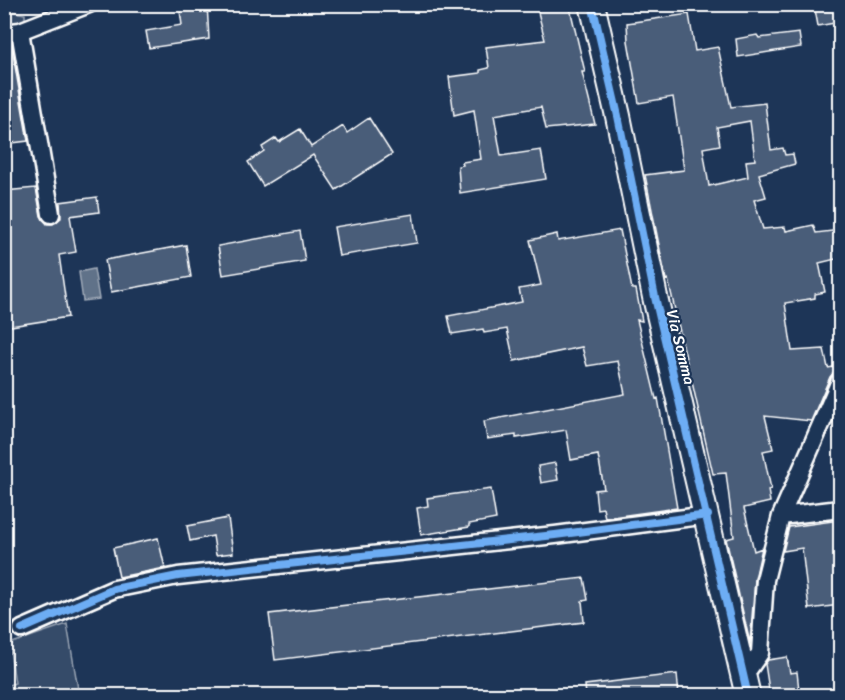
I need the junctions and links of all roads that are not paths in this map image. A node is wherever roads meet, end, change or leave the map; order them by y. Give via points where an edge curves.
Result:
1 (88, 4) edge
2 (592, 4) edge
3 (12, 32) edge
4 (51, 214) dead end
5 (840, 381) edge
6 (840, 509) edge
7 (708, 515) junction
8 (781, 516) junction
9 (22, 629) dead end
10 (746, 686) edge

1 - 3 street
2 - 7 street, Via Somma via 655,297
3 - 4 street
5 - 8 street
6 - 8 street
7 - 9 street via 178,576 114,589
7 - 10 street, Via Somma
8 - 10 street via 765,580 760,653

